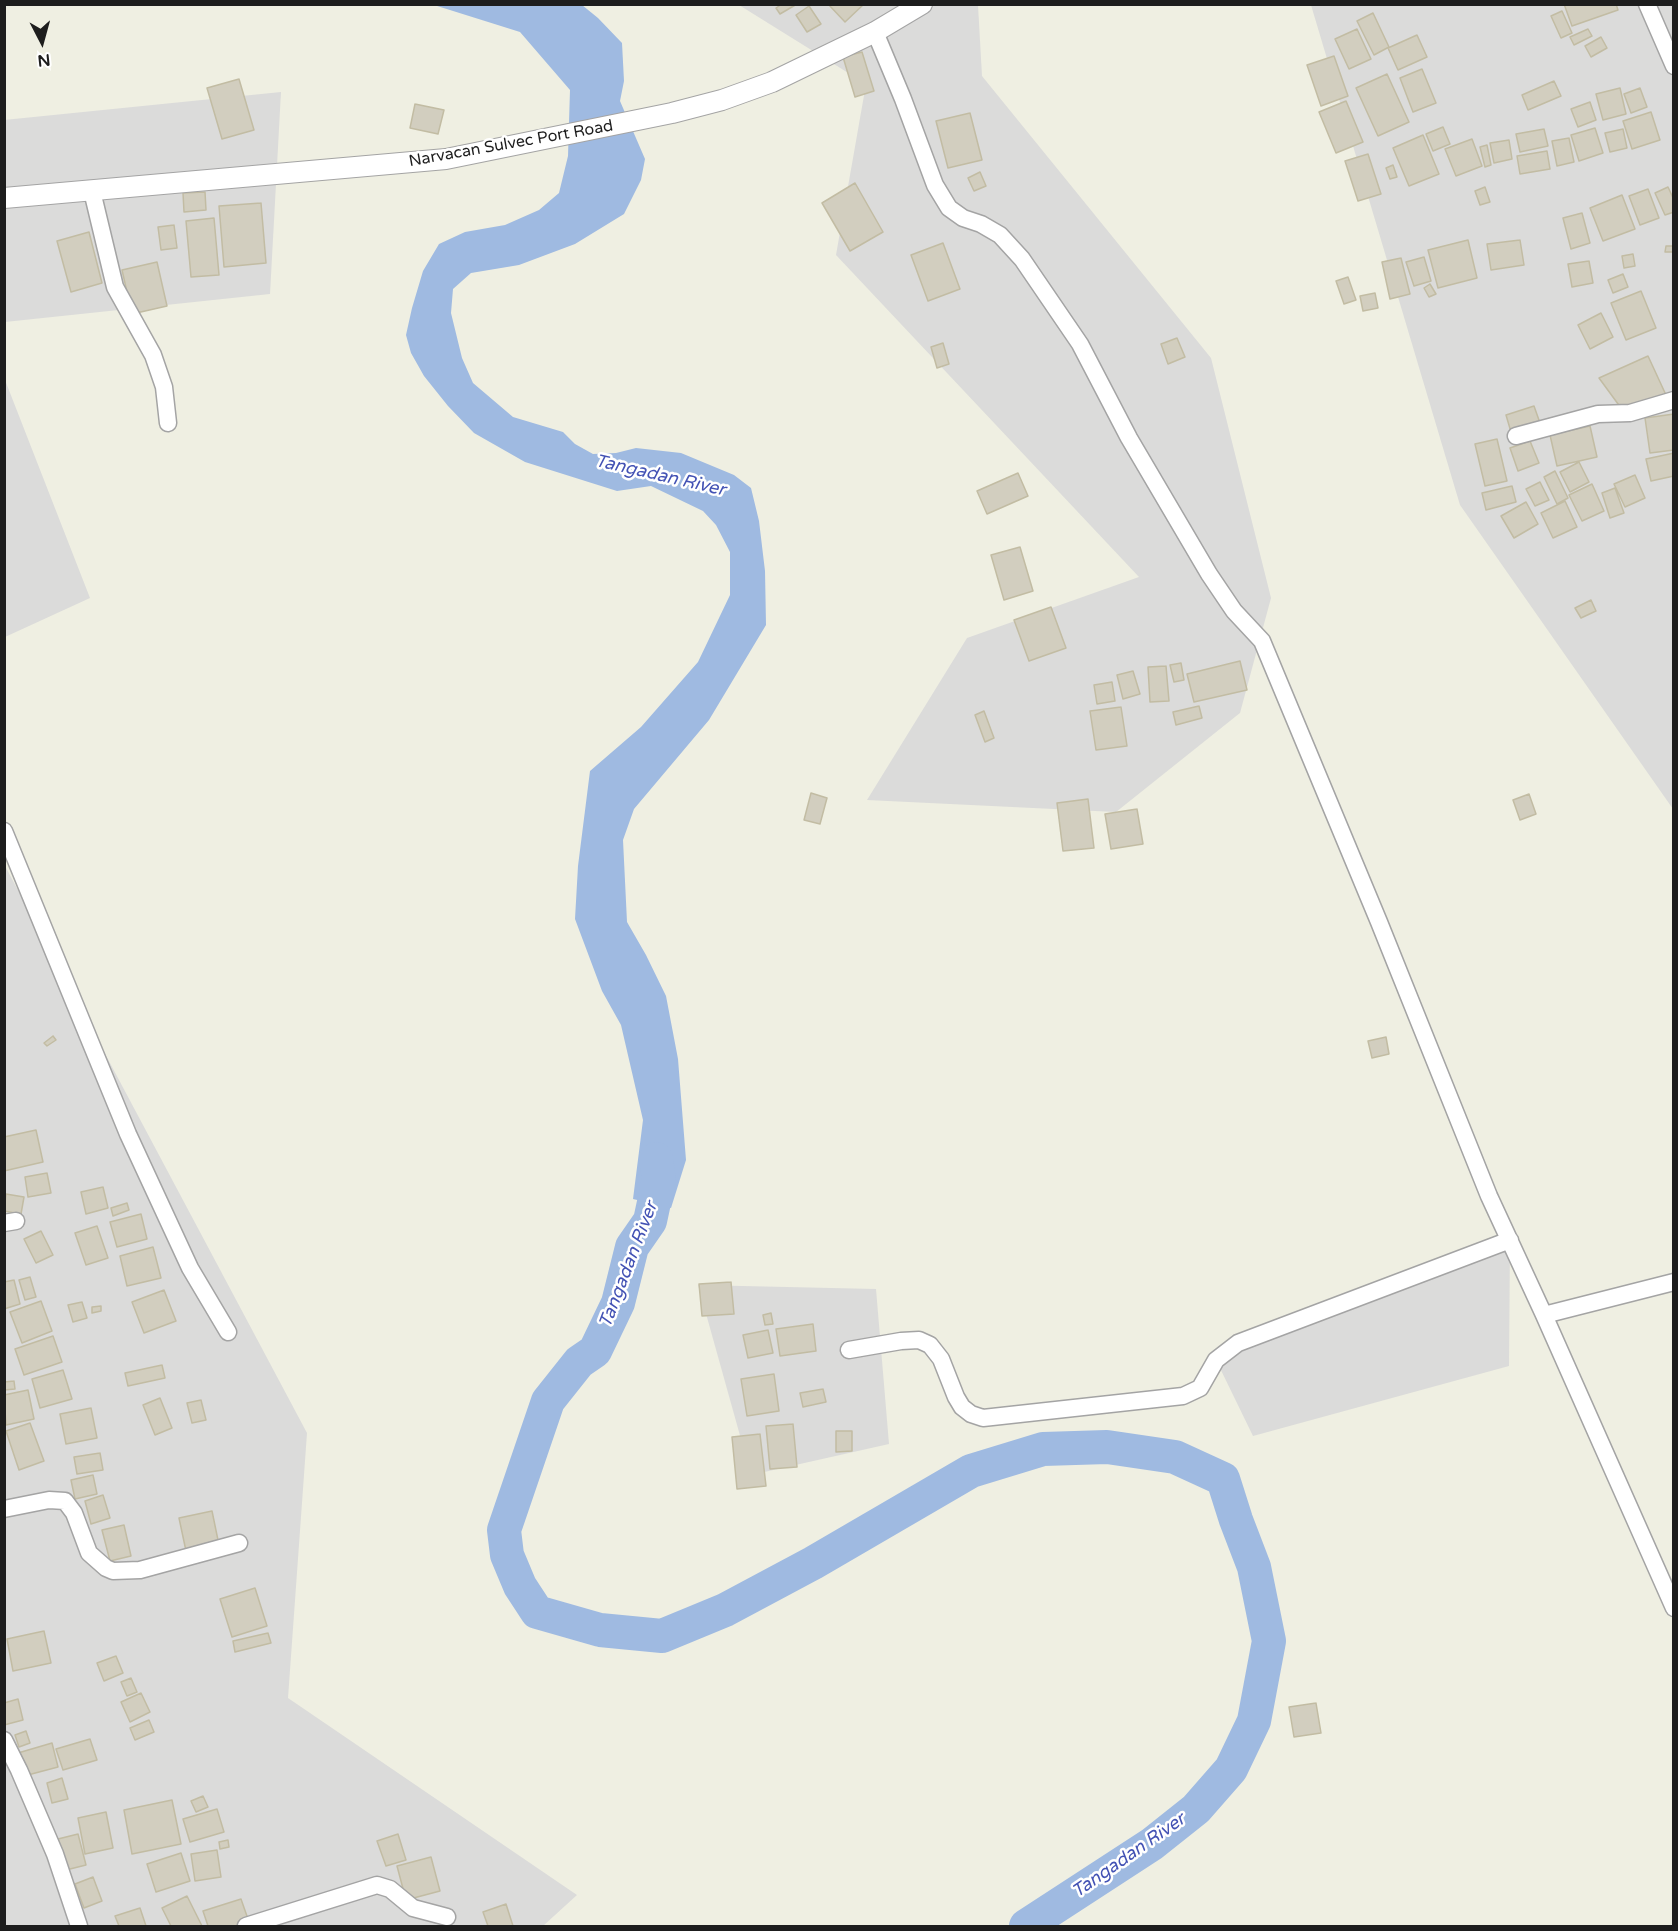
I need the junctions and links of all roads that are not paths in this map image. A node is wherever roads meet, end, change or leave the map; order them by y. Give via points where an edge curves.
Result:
1 (922, 4) edge
2 (1647, 4) edge
3 (875, 32) junction
4 (1674, 66) edge
5 (92, 191) junction
6 (4, 198) edge
7 (1674, 400) edge
8 (168, 423) dead end
9 (1516, 436) dead end
10 (4, 831) edge
11 (1510, 1240) junction
12 (1674, 1282) edge
13 (1544, 1315) junction
14 (228, 1332) dead end
15 (849, 1350) dead end
16 (4, 1509) edge
17 (239, 1543) dead end
18 (1674, 1608) edge
19 (4, 1740) edge
20 (447, 1917) dead end
21 (79, 1926) edge
22 (246, 1926) edge

1 - 3 street, Narvacan Sulvec Port Road
2 - 4 street
3 - 5 street, Narvacan Sulvec Port Road via 772,82 723,100 634,121 446,159
3 - 11 street via 935,185 949,208 1000,235 1022,259 1080,344 1129,438 1209,574 1234,611 1262,641
5 - 6 street, Narvacan Sulvec Port Road
5 - 8 street via 116,287 153,355 164,387
7 - 9 street via 1630,413 1598,414
10 - 14 street via 128,1134 190,1268
11 - 13 street
11 - 15 street via 1238,1343 1215,1360 1200,1388 1183,1396 983,1418 962,1407 941,1359 930,1345 901,1341
12 - 13 street
13 - 18 street
16 - 17 street via 49,1500 65,1501 74,1513 89,1552 113,1571 140,1570
19 - 21 street via 55,1854
20 - 22 street via 413,1908 377,1885

